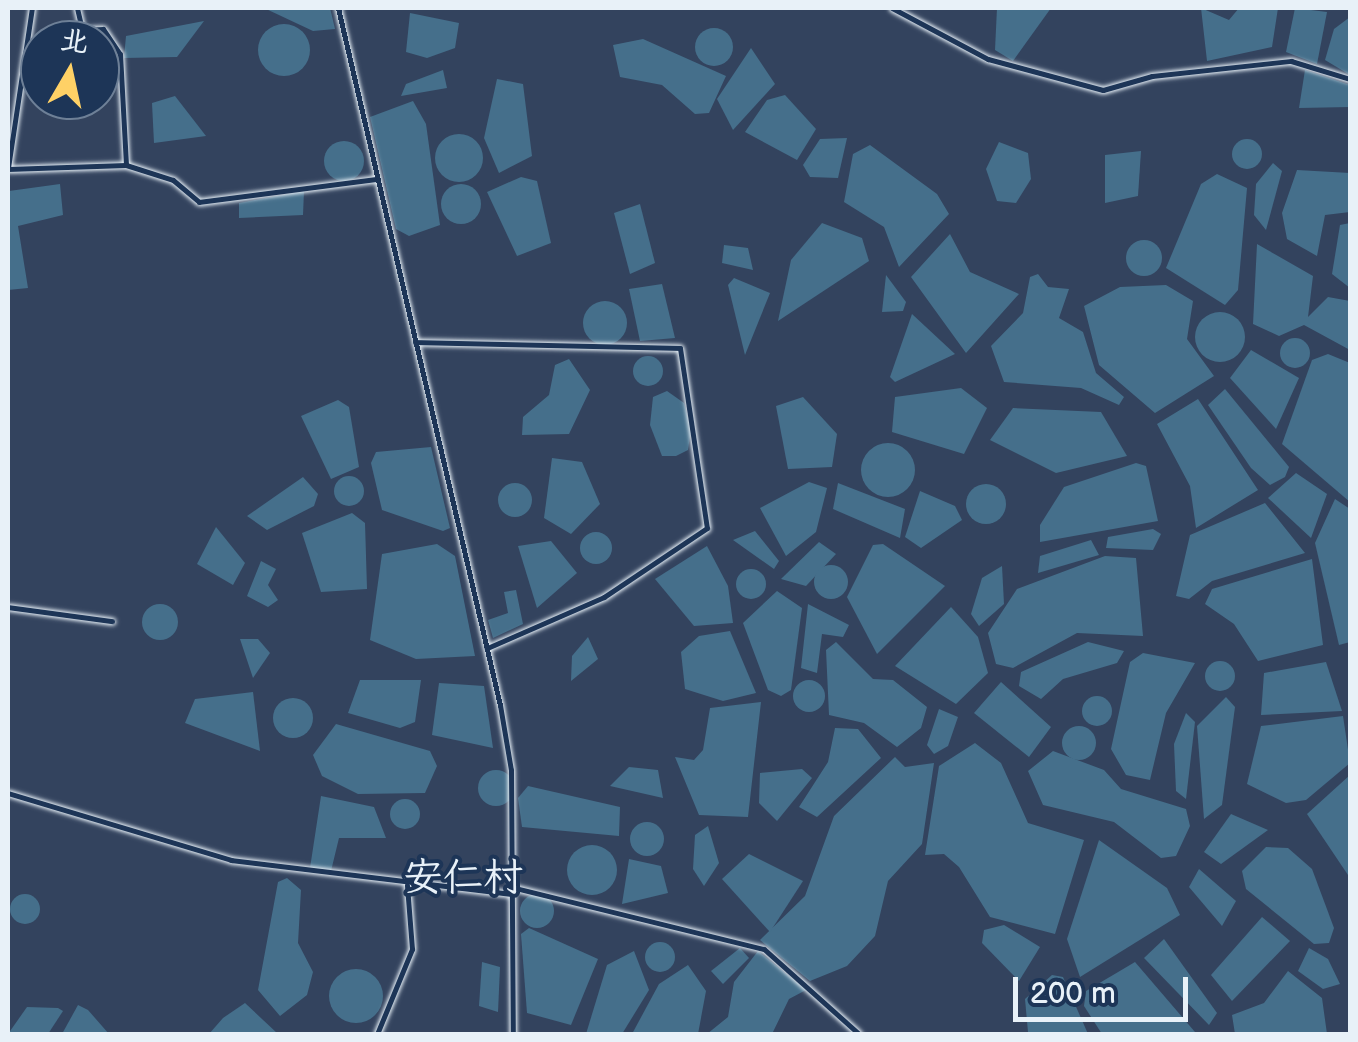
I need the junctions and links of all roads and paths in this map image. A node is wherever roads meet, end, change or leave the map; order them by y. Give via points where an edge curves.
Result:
1 (32, 8) edge
2 (77, 8) edge
3 (338, 8) edge
4 (892, 8) edge
5 (1350, 78) edge
6 (126, 165) junction
7 (8, 169) edge
8 (376, 178) junction
9 (414, 342) junction
10 (8, 607) edge
11 (112, 621) dead end
12 (488, 648) junction
13 (8, 793) edge
14 (407, 885) junction
15 (511, 891) junction
16 (377, 1034) edge
17 (513, 1034) edge
18 (859, 1034) edge

1 - 7 street
2 - 6 street via 82,30 102,30 120,54
3 - 8 street
4 - 5 street via 988,59 1103,90 1152,76 1291,61
6 - 7 street
6 - 8 street via 173,180 199,202
8 - 9 street
9 - 12 street
9 - 12 street via 680,348 707,528 604,597
10 - 11 street
12 - 15 street via 511,770
13 - 14 street via 231,860
14 - 15 street
14 - 16 street via 412,948
15 - 17 street
15 - 18 street via 764,948

